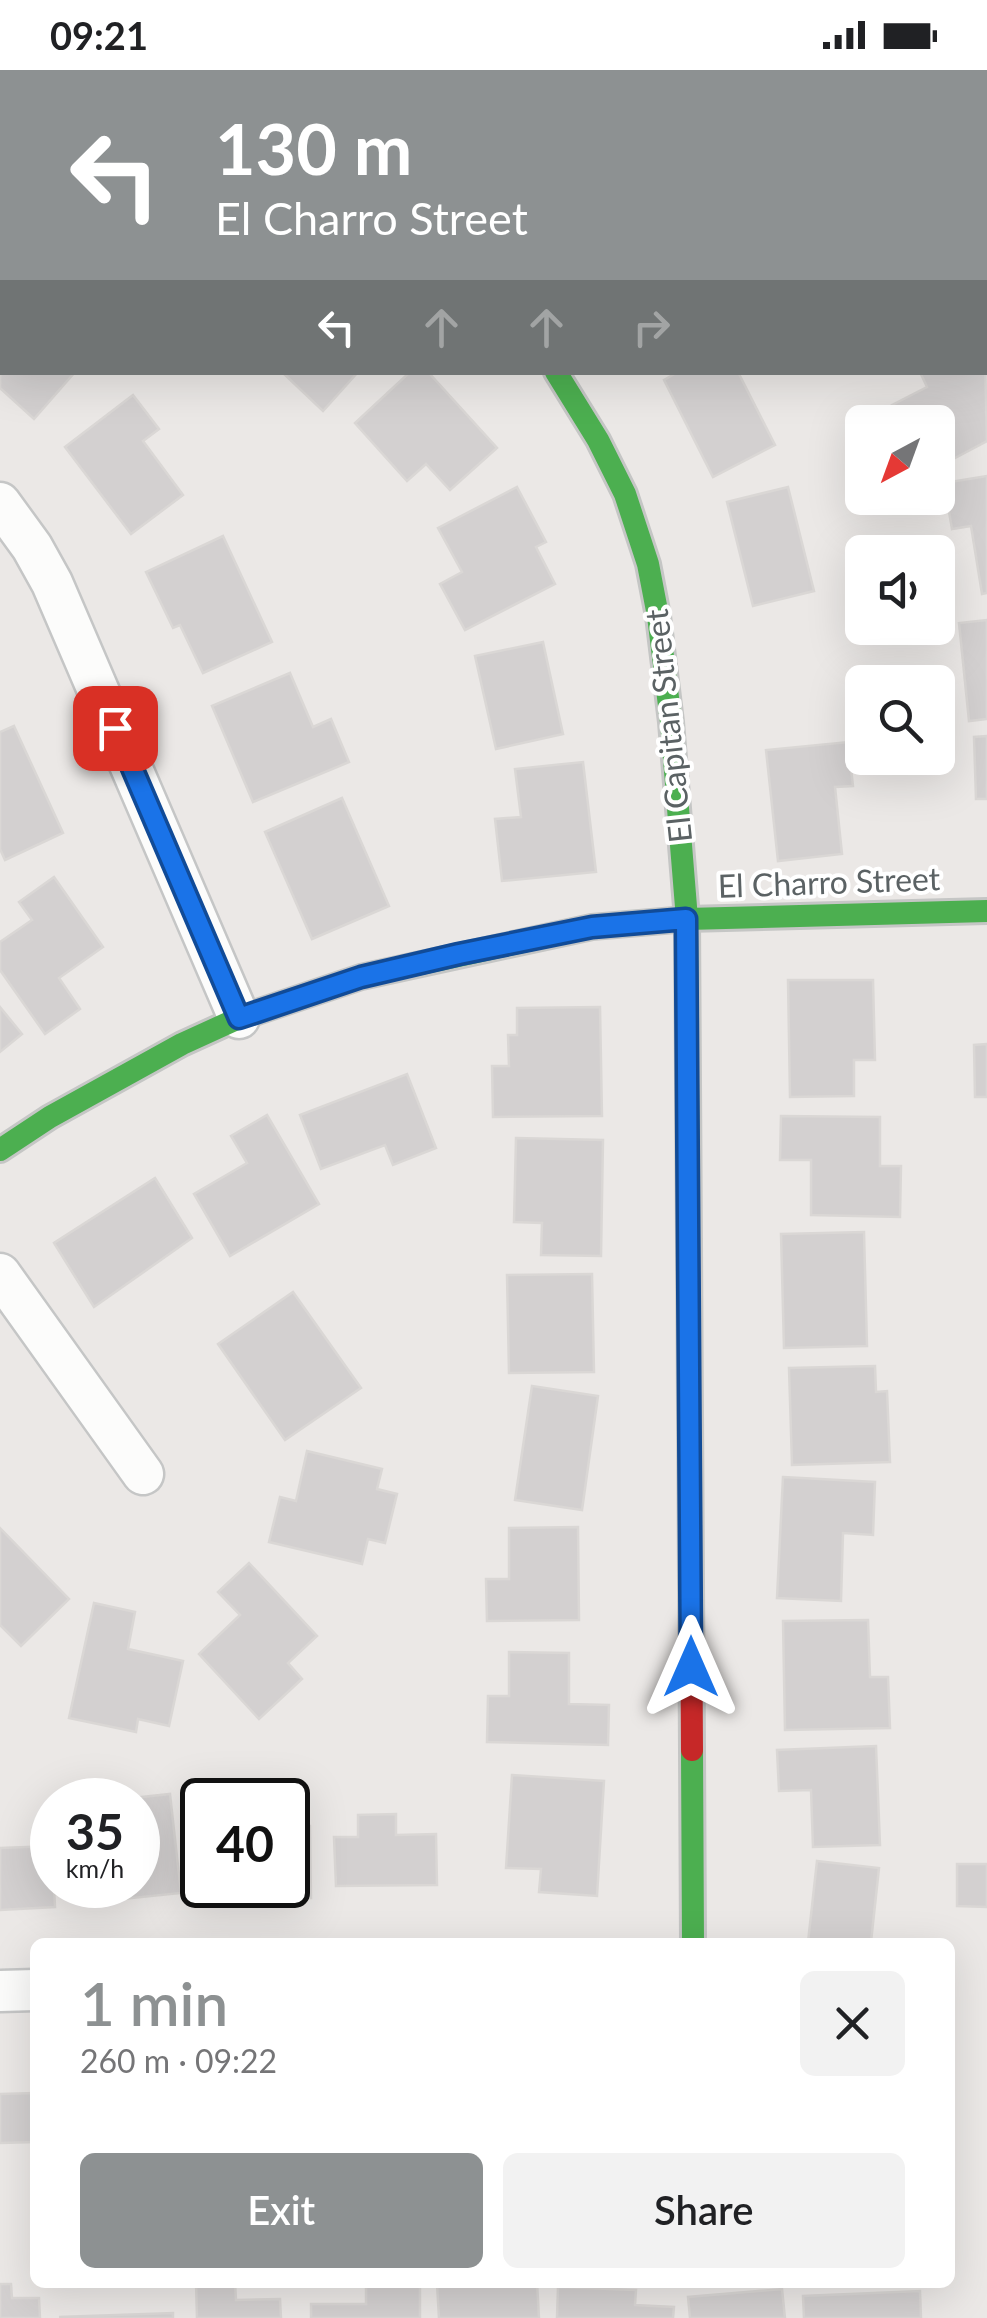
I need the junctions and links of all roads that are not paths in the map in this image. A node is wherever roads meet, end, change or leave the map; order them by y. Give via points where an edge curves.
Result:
1 (558, 375) edge
2 (0, 503) edge
3 (987, 911) edge
4 (686, 919) junction
5 (239, 1018) junction
6 (0, 1150) edge
7 (0, 1274) edge
8 (143, 1474) dead end
9 (693, 1938) edge
10 (30, 1990) edge
11 (0, 1991) edge

1 - 4 street, El Capitan Street via 610,460 650,571 666,666
2 - 5 street via 52,584
3 - 4 street, El Charro Street
4 - 5 street, El Charro Street via 592,927 459,954 361,977
4 - 9 street, El Capitan Street
5 - 6 street, El Charro Street
7 - 8 street
10 - 11 street

